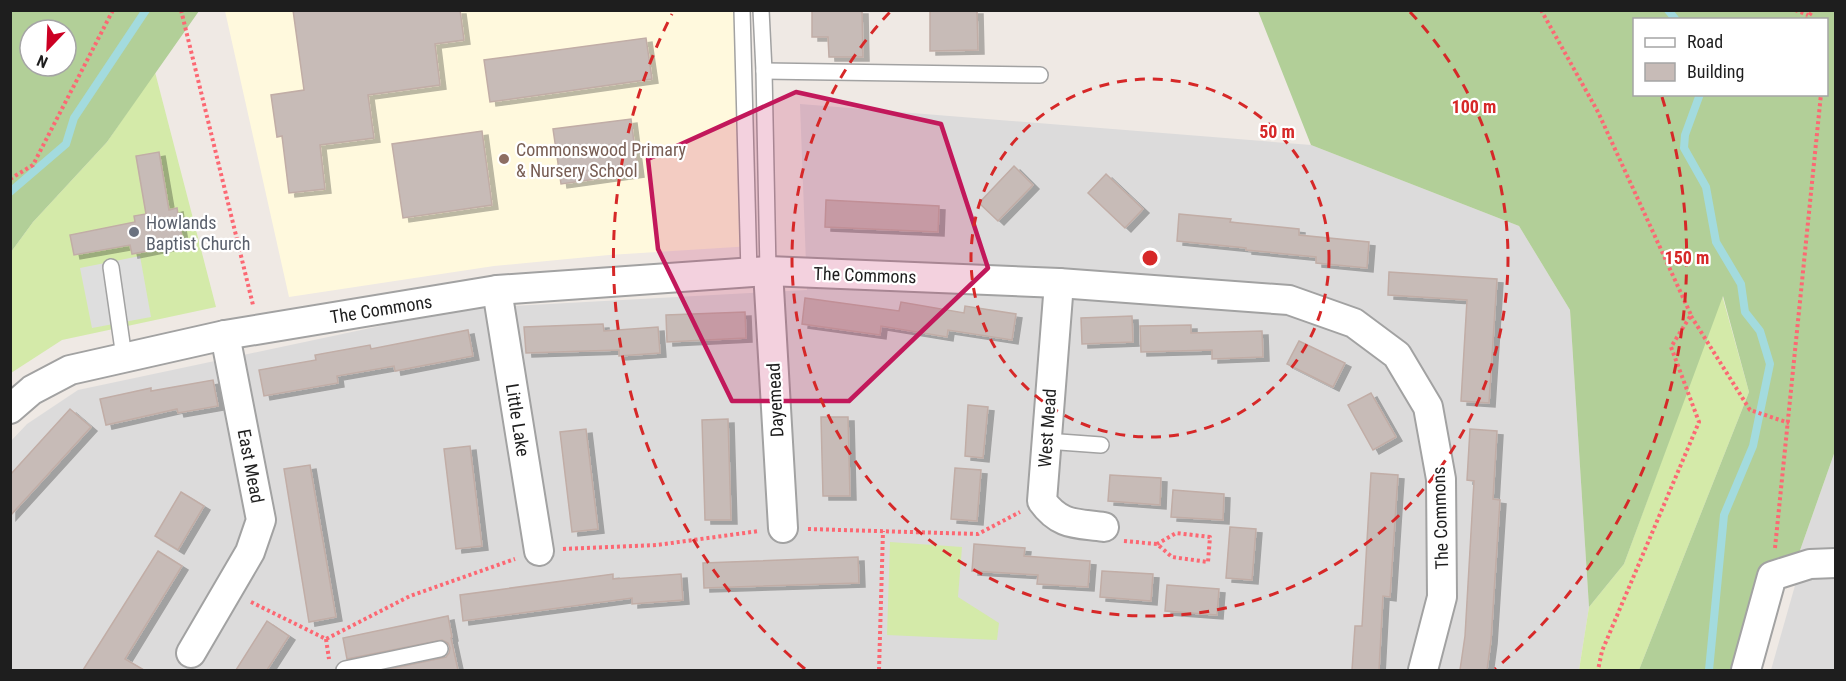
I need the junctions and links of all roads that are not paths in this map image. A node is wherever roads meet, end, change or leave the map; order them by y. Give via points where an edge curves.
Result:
1 (742, 10) edge
2 (762, 10) edge
3 (764, 71) junction
4 (1040, 75) dead end
5 (111, 267) dead end
6 (758, 272) junction
7 (1059, 283) junction
8 (498, 290) junction
9 (225, 335) junction
10 (124, 357) junction
11 (10, 409) edge
12 (1046, 441) junction
13 (1101, 445) dead end
14 (1104, 527) road end
15 (783, 528) road end
16 (538, 551) road end
17 (1836, 563) edge
18 (440, 649) dead end
19 (190, 653) dead end
20 (344, 670) edge
21 (1423, 670) edge
22 (1746, 670) edge

1 - 6 lane
2 - 3 lane
3 - 4 lane
3 - 6 lane
5 - 10 lane
6 - 7 street, The Commons
6 - 8 street, The Commons
6 - 15 street, Dayemead
7 - 12 street, West Mead
7 - 21 street, The Commons via 1289,300 1354,322 1397,355 1428,407 1441,479 1442,597
8 - 9 street, The Commons
8 - 16 street, Little Lake
9 - 10 street, The Commons
9 - 19 street, East Mead via 261,520 250,552
10 - 11 street, The Commons via 70,370 33,390
12 - 13 lane
12 - 14 street, West Mead via 1042,501 1063,521
17 - 22 street via 1810,564 1772,576
18 - 20 lane

